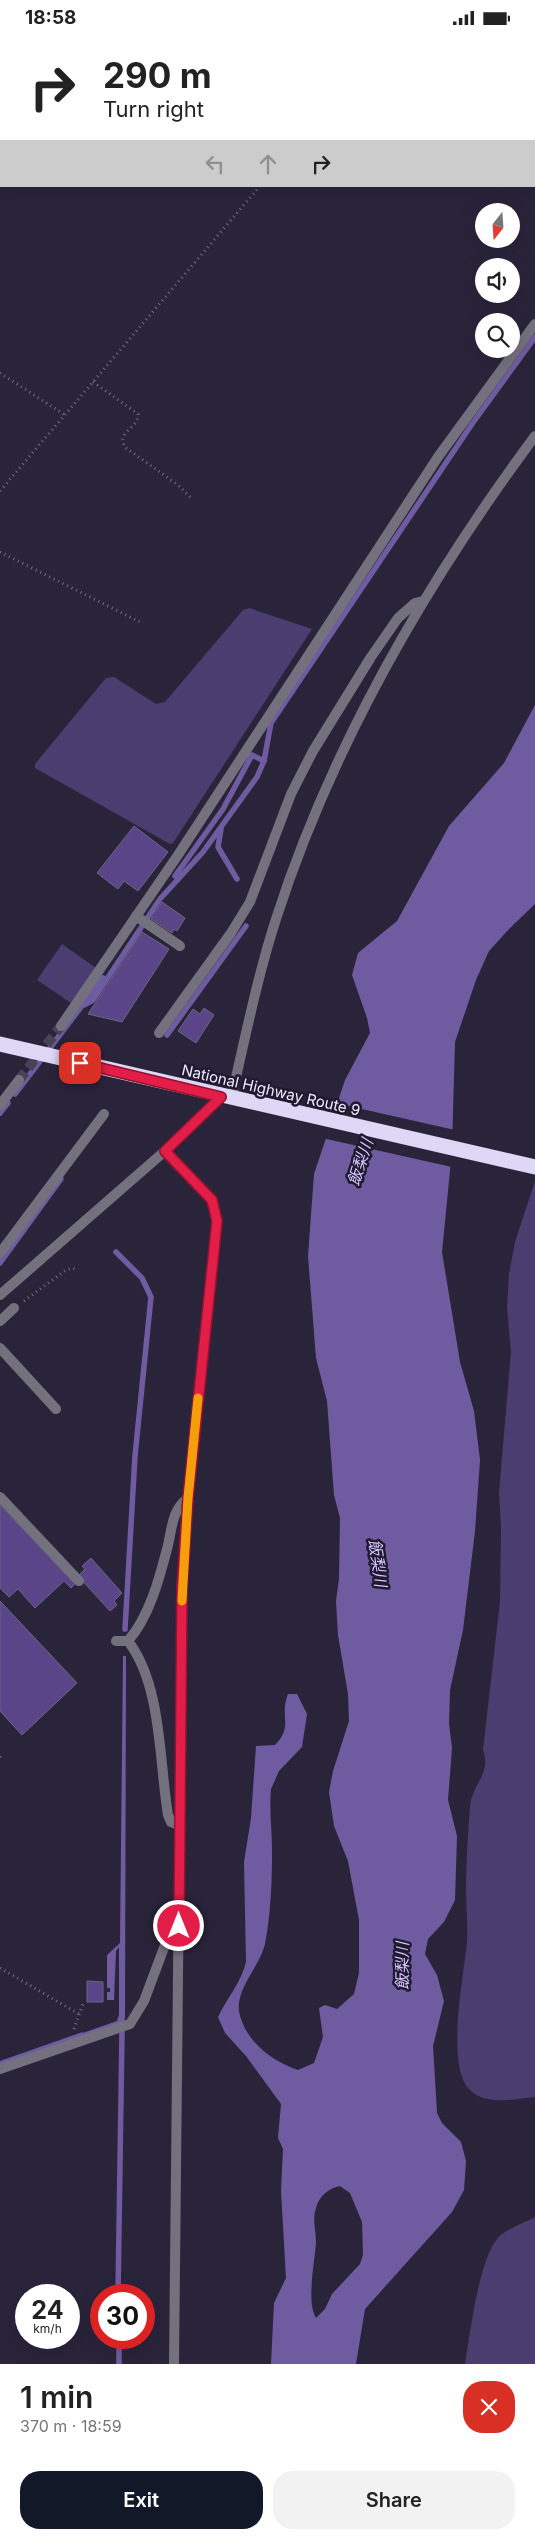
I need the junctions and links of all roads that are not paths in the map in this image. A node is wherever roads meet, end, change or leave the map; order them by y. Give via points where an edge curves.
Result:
1 (535, 325) edge
2 (535, 436) edge
3 (423, 601) junction
4 (141, 920) junction
5 (180, 947) dead end
6 (60, 1026) tunnel mouth
7 (160, 1033) dead end
8 (0, 1044) edge
9 (19, 1080) tunnel mouth
10 (231, 1099) junction
11 (0, 1105) edge
12 (104, 1114) dead end
13 (165, 1151) junction
14 (535, 1167) edge
15 (0, 1253) edge
16 (0, 1295) edge
17 (14, 1307) road end
18 (0, 1321) edge
19 (0, 1348) edge
20 (56, 1409) dead end
21 (0, 1497) edge
22 (188, 1498) junction
23 (79, 1581) dead end
24 (116, 1641) dead end
25 (128, 1641) junction
26 (179, 1825) junction
27 (179, 1926) junction
28 (0, 2069) edge
29 (174, 2364) edge

1 - 4 street via 438,457
2 - 3 street via 498,486
3 - 7 street via 415,603 398,619 313,751 291,794 250,903
3 - 10 street via 352,735 303,845 276,919
4 - 5 street
4 - 6 street
8 - 10 highway, National Highway Route 9
9 - 11 street
10 - 13 street
10 - 14 highway, National Highway Route 9
12 - 15 street
13 - 16 street
13 - 22 street via 212,1200 217,1221
17 - 18 street
19 - 20 street
21 - 23 street
22 - 25 street via 175,1511 146,1612 141,1625
22 - 26 street via 182,1587
24 - 25 street
25 - 26 street via 147,1675 168,1815 171,1822
26 - 27 street
27 - 28 street via 168,1937 144,2001 130,2024
27 - 29 street

